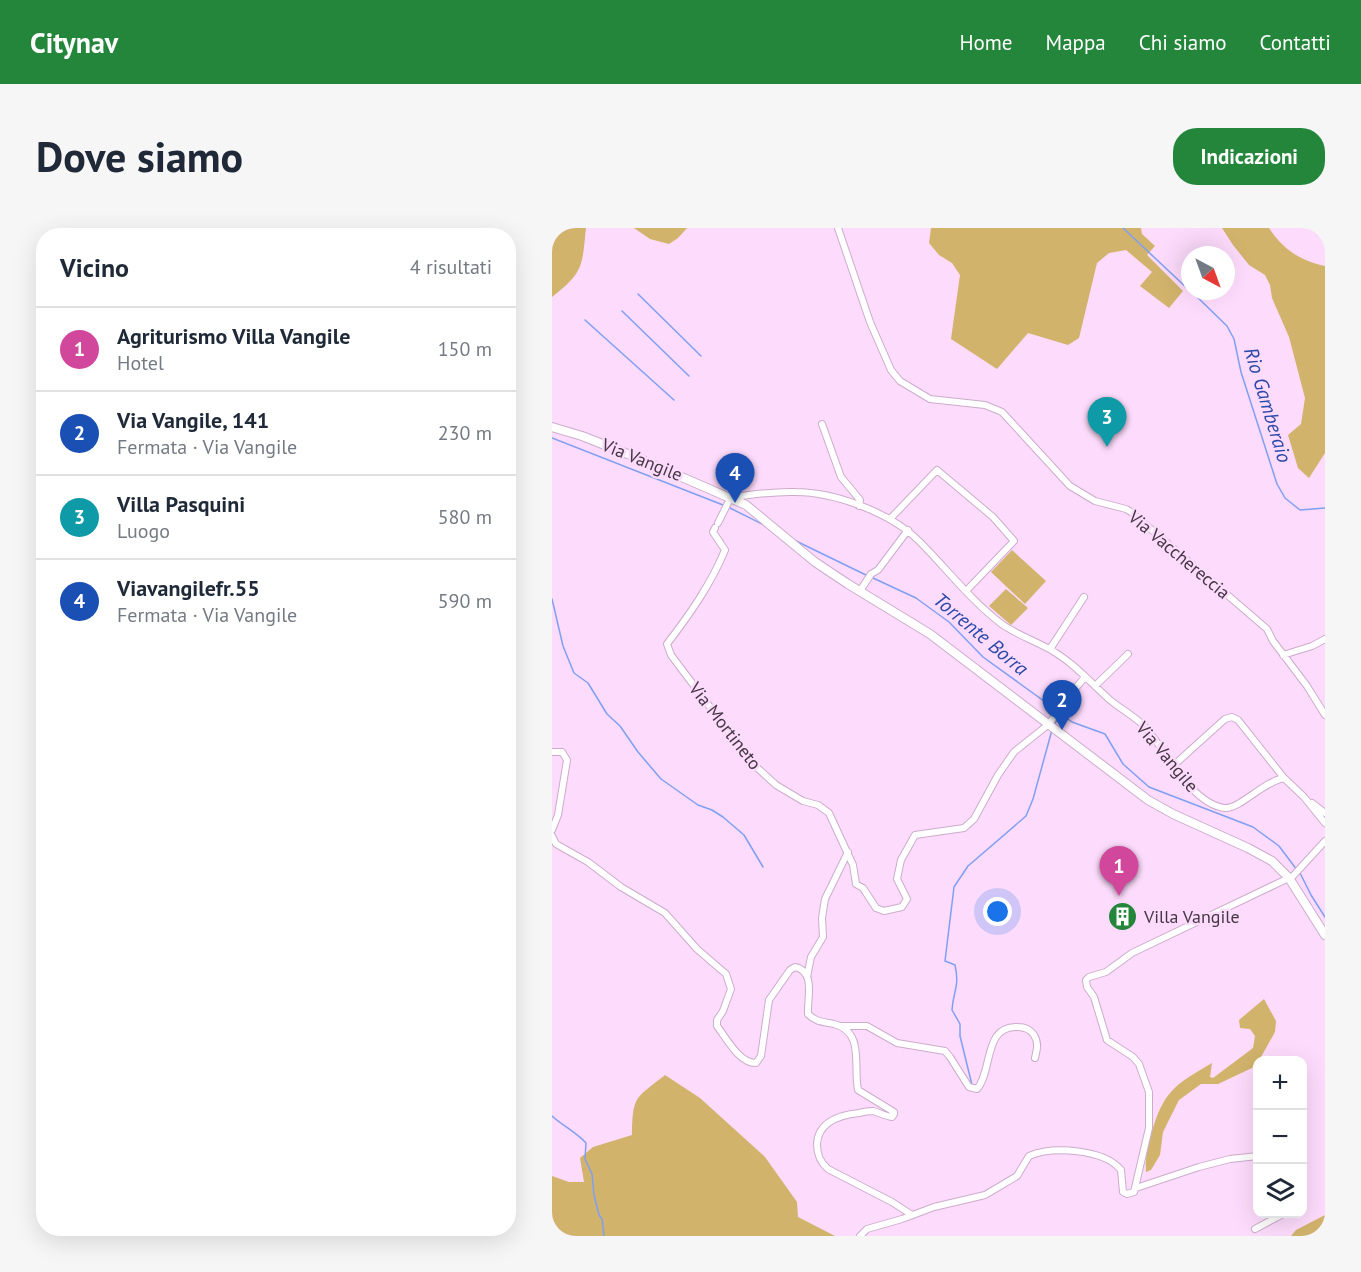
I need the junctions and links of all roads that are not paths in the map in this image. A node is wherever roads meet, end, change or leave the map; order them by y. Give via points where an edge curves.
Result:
1 (838, 228) edge
2 (822, 424) dead end
3 (552, 427) edge
4 (751, 495) junction
5 (731, 497) junction
6 (859, 506) junction
7 (749, 507) junction
8 (890, 519) junction
9 (908, 530) junction
10 (860, 591) junction
11 (966, 591) junction
12 (1084, 597) dead end
13 (1325, 639) edge
14 (1050, 649) junction
15 (1128, 654) dead end
16 (1283, 655) junction
17 (1085, 677) junction
18 (1095, 686) junction
19 (1325, 715) edge
20 (1049, 724) junction
21 (552, 752) edge
22 (1174, 765) junction
23 (1284, 778) junction
24 (1304, 797) junction
25 (1325, 813) edge
26 (1325, 823) edge
27 (552, 830) edge
28 (552, 836) edge
29 (1325, 841) edge
30 (848, 852) junction
31 (1291, 877) junction
32 (1325, 935) edge
33 (807, 977) junction
34 (841, 1026) junction
35 (1035, 1058) dead end
36 (1253, 1157) edge
37 (1136, 1188) junction
38 (912, 1215) junction
39 (1275, 1218) edge
40 (1255, 1229) dead end
41 (860, 1236) edge

1 - 16 street, Via Vacchereccia via 870,322 891,370 900,381 934,400 985,405 1002,412 1065,482 1095,501 1126,508 1263,625
2 - 6 street via 837,470 860,500
3 - 5 street, Via Vangile
4 - 5 street, Via Vangile
4 - 6 street, Via Vangile via 797,491
4 - 7 street
5 - 7 street, Via Vangile
5 - 30 street, Via Mortineto via 713,532 725,549 716,571 667,644 671,655 752,763 776,785 824,808
6 - 8 street, Via Vangile
7 - 10 street, Via Vangile via 815,562
8 - 9 street, Via Vangile
8 - 11 street via 937,470 993,517 1014,541
9 - 10 street
9 - 11 street, Via Vangile
10 - 20 street, Via Vangile via 930,634
11 - 14 street, Via Vangile via 1004,625
12 - 14 street
13 - 16 street
14 - 17 street, Via Vangile
15 - 18 street
16 - 19 street, Via Vacchereccia
17 - 18 street, Via Vangile
17 - 20 street, Via Mortineto
18 - 22 street, Via Vangile via 1146,728
20 - 30 street, Via Mortineto via 1014,752 974,819 964,828 915,835 897,879 907,899 902,907 884,911 876,908 856,884
20 - 31 street, Via Vangile via 1148,800 1266,857
21 - 27 street via 562,752 567,760
22 - 23 street, Via Vangile via 1197,794 1223,808 1236,805
22 - 23 street via 1229,717 1238,720
23 - 24 street
24 - 25 street
24 - 26 street
28 - 33 street via 556,844 665,913 726,974 731,989 717,1026 749,1063 756,1063 761,1056 769,1000 790,970 799,968
29 - 31 street
30 - 33 street via 825,899 824,937 811,957
31 - 32 street, Via Vangile
31 - 37 street via 1132,953 1106,972 1086,980 1107,1040 1133,1057 1146,1082 1149,1128
33 - 34 street via 808,1014 814,1020
34 - 35 street via 867,1026 897,1043 945,1051 972,1089 982,1083 991,1045 1006,1029 1015,1026 1032,1033 1038,1042
34 - 38 street via 854,1042 858,1090 894,1114 892,1117 873,1111 852,1113 830,1121 818,1136 820,1162
36 - 37 street via 1199,1167
37 - 38 street via 1131,1194 1123,1192 1121,1170 1104,1156 1053,1150 1029,1156 1017,1176 985,1195
38 - 41 street via 867,1229
39 - 40 street

